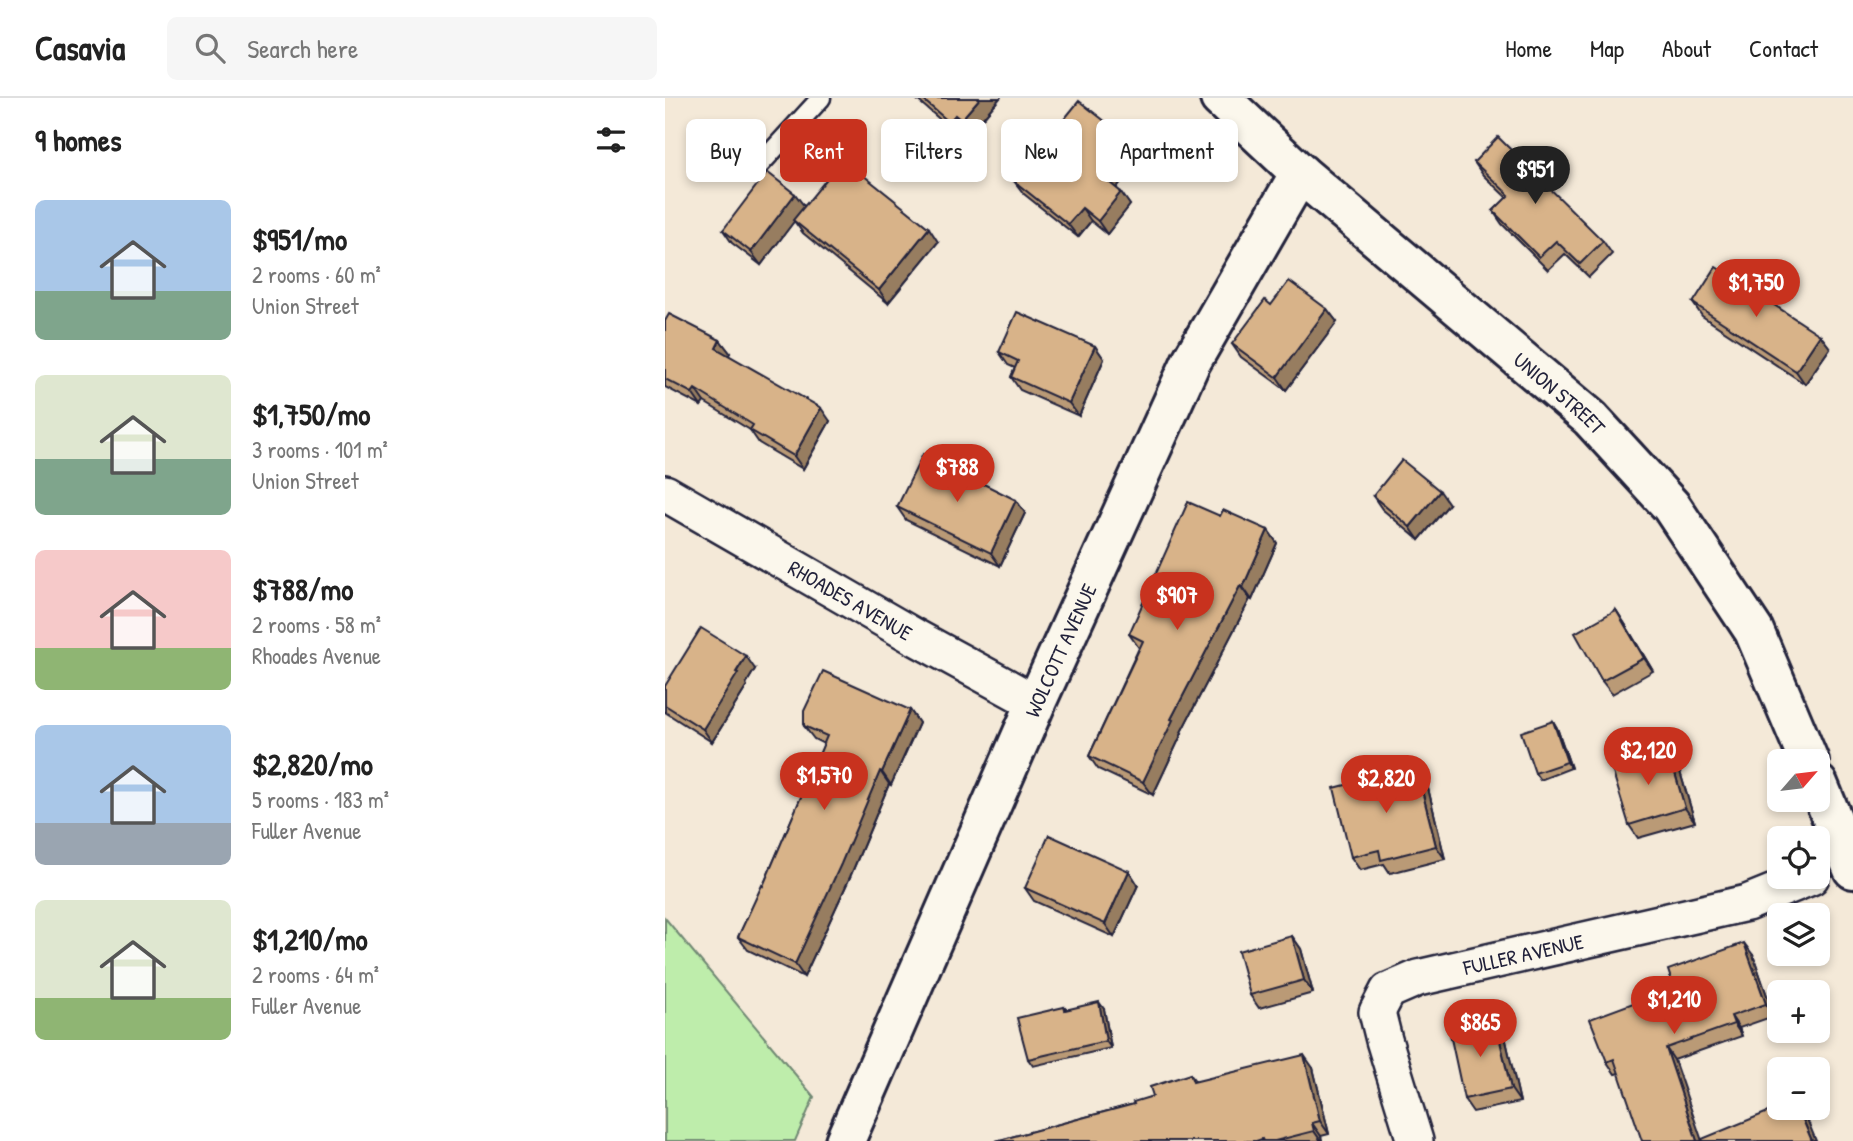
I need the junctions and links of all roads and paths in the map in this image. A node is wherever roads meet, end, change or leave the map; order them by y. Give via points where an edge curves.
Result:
1 (821, 98) edge
2 (1220, 98) edge
3 (766, 159) edge
4 (1300, 173) junction
5 (665, 493) edge
6 (1036, 704) junction
7 (1804, 749) edge
8 (1826, 812) edge
9 (1841, 868) edge
10 (1781, 889) edge
11 (845, 1141) edge
12 (1415, 1141) edge

1 - 3 lane
2 - 4 street, UNION STREET
4 - 6 street, WOLCOTT AVENUE via 1191,362
4 - 7 street, UNION STREET via 1590,418 1671,506 1753,631
5 - 6 street, RHOADES AVENUE
6 - 11 street, WOLCOTT AVENUE
8 - 9 street
10 - 12 street, FULLER AVENUE via 1747,903 1418,978 1388,991 1377,1012

